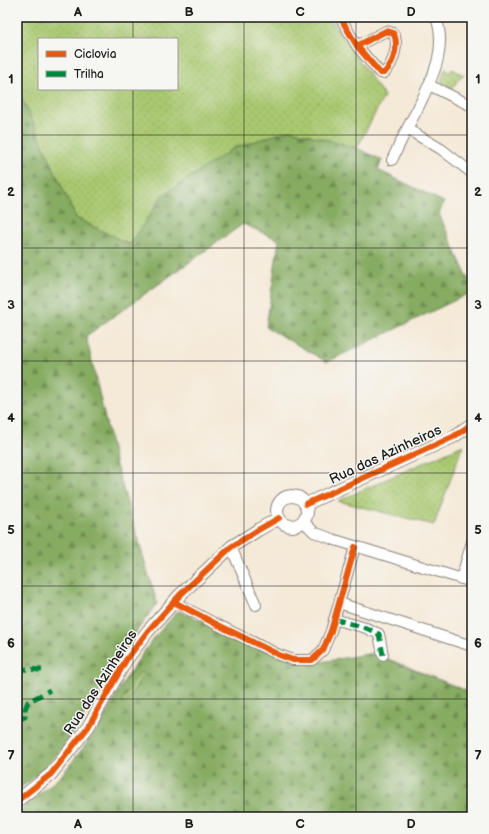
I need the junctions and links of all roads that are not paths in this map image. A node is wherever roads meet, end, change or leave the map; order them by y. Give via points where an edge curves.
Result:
1 (340, 17) edge
2 (436, 17) edge
3 (357, 46) dead end
4 (429, 85) junction
5 (472, 106) edge
6 (407, 129) junction
7 (392, 160) dead end
8 (472, 173) edge
9 (472, 424) edge
10 (306, 504) junction
11 (279, 518) junction
12 (303, 521) junction
13 (472, 542) edge
14 (231, 547) junction
15 (355, 547) junction
16 (461, 579) junction
17 (472, 582) edge
18 (174, 602) junction
19 (339, 603) junction
20 (256, 605) dead end
21 (334, 619) junction
22 (472, 646) edge
23 (383, 655) dead end
24 (17, 801) edge

1 - 3 street
2 - 4 street via 440,30 440,52
4 - 5 street
4 - 6 street
6 - 7 street
6 - 8 street via 441,149
9 - 10 street, Rua das Azinheiras via 453,437
10 - 11 street via 298,497 287,496 277,508
10 - 12 street via 307,513
11 - 12 street via 288,525
11 - 14 street, Rua das Azinheiras
12 - 15 street via 314,532
13 - 16 street
14 - 18 street, Rua das Azinheiras
14 - 20 street
15 - 16 street
15 - 19 street
16 - 17 street
18 - 21 street via 272,652 293,660 312,660 317,656 323,650
18 - 24 street, Rua das Azinheiras via 126,660 88,727 52,774
19 - 21 street
19 - 22 street
21 - 23 street via 380,634

